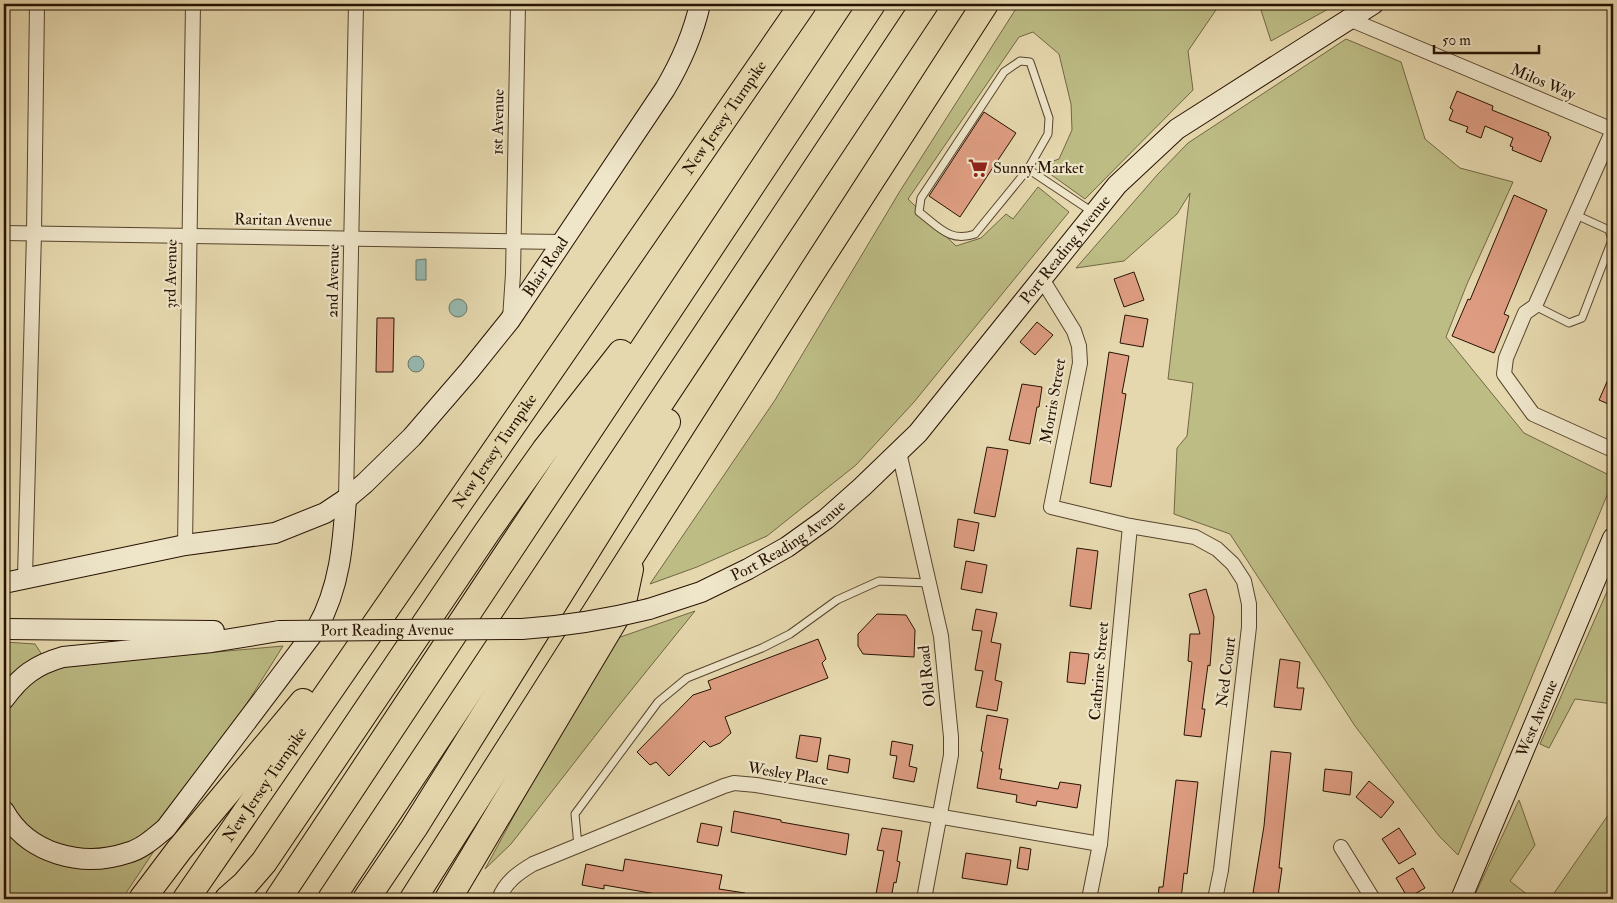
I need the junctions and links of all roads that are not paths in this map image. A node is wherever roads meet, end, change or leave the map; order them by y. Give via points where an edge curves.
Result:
1 (37, 4) edge
2 (194, 4) edge
3 (356, 4) edge
4 (518, 4) edge
5 (700, 4) edge
6 (803, 4) edge
7 (872, 4) edge
8 (925, 4) edge
9 (985, 4) edge
10 (1373, 4) edge
11 (1349, 19) junction
12 (872, 83) junction
13 (1613, 130) edge
14 (1028, 169) junction
15 (1094, 213) junction
16 (1576, 215) junction
17 (723, 228) junction
18 (4, 232) edge
19 (34, 233) junction
20 (189, 236) junction
21 (351, 239) junction
22 (514, 240) junction
23 (562, 242) junction
24 (1042, 279) junction
25 (1534, 306) junction
26 (510, 320) junction
27 (1613, 450) edge
28 (899, 452) junction
29 (346, 499) junction
30 (1130, 526) junction
31 (436, 536) junction
32 (1613, 538) edge
33 (185, 545) junction
34 (634, 552) junction
35 (25, 577) junction
36 (4, 583) edge
37 (929, 583) junction
38 (4, 629) edge
39 (279, 631) junction
40 (4, 699) edge
41 (4, 811) edge
42 (939, 817) junction
43 (1100, 844) junction
44 (578, 846) junction
45 (1341, 847) dead end
46 (142, 899) edge
47 (186, 899) edge
48 (228, 899) edge
49 (278, 899) edge
50 (330, 899) edge
51 (366, 899) edge
52 (413, 899) edge
53 (448, 899) edge
54 (499, 899) edge
55 (924, 899) edge
56 (1089, 899) edge
57 (1215, 899) edge
58 (1373, 899) edge
59 (1461, 899) edge

1 - 19 street
2 - 20 street, 3rd Avenue
3 - 21 street, 2nd Avenue
4 - 22 street, 1st Avenue
5 - 23 main road, Blair Road via 693,30 666,89
6 - 31 highway, New Jersey Turnpike
7 - 17 highway
8 - 12 highway
9 - 34 highway
10 - 11 main road, Port Reading Avenue
11 - 13 street, Milos Way
11 - 15 main road, Port Reading Avenue via 1178,129 1117,185
12 - 50 highway
12 - 51 highway via 603,526
13 - 16 street
14 - 14 lane via 1048,134 1049,118 1030,62 1020,61 1004,72 921,198 919,212 953,237 965,238 975,234
14 - 15 lane
15 - 24 main road, Port Reading Avenue
16 - 25 street
16 - 25 lane via 1609,230 1612,240 1582,318 1569,323
17 - 48 highway via 545,450 264,862
17 - 49 highway
18 - 19 street, Raritan Avenue
19 - 20 street, Raritan Avenue
19 - 35 street
20 - 21 street, Raritan Avenue
20 - 33 street, 3rd Avenue
21 - 22 street, Raritan Avenue
21 - 29 street, 2nd Avenue
22 - 23 street, Raritan Avenue
22 - 26 street, 1st Avenue
23 - 26 main road, Blair Road
24 - 28 main road, Port Reading Avenue via 918,433
24 - 30 street, Morris Street via 1074,331 1080,363 1051,508
25 - 27 street via 1526,313 1506,358 1504,374 1533,414
26 - 29 main road, Blair Road via 412,437
28 - 37 street, Old Road
28 - 39 main road, Port Reading Avenue, bridge via 826,519 786,547 701,592 649,609 603,620 522,629
29 - 33 main road via 325,513 275,533
29 - 41 main road via 343,547 326,613 166,828 148,843 128,853 81,859 59,855 36,844
30 - 43 street, Cathrine Street
30 - 57 street, Ned Court via 1195,537 1223,554 1244,581 1249,627
31 - 46 highway
31 - 47 highway, New Jersey Turnpike
32 - 59 main road, West Avenue
33 - 35 main road
34 - 52 highway
34 - 53 highway via 622,607
35 - 36 main road
37 - 42 street, Old Road via 941,636 951,737 951,755
37 - 44 lane via 879,581 838,600 790,634 688,678 658,702 575,814
38 - 39 main road, Port Reading Avenue
39 - 40 main road via 212,642 63,657 28,672
42 - 43 street, Wesley Place
42 - 44 street, Wesley Place via 734,783
42 - 55 street, Old Road
43 - 56 street, Cathrine Street
44 - 54 street, Wesley Place via 520,872 509,881
45 - 58 street

